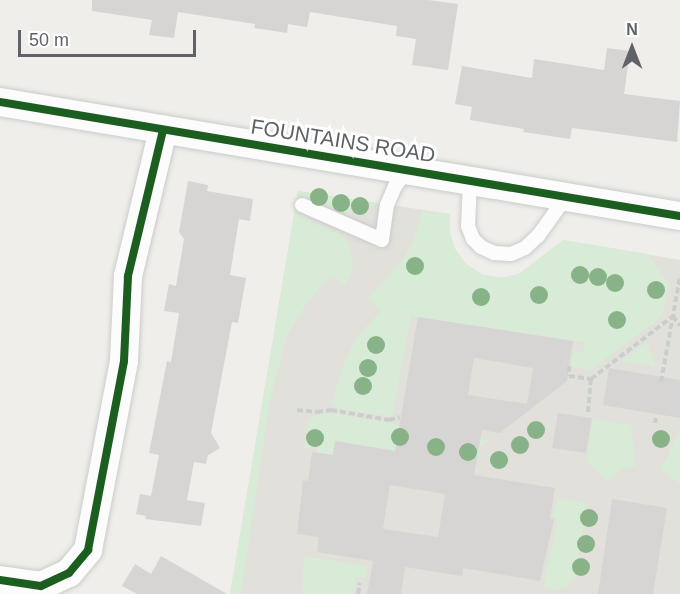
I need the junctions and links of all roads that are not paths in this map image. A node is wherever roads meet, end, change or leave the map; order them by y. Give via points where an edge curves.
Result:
1 (0, 102) edge
2 (163, 130) junction
3 (408, 170) junction
4 (470, 181) junction
5 (566, 197) junction
6 (302, 205) dead end
7 (680, 216) edge
8 (0, 580) edge

1 - 2 street, FOUNTAINS ROAD
2 - 3 street, FOUNTAINS ROAD
2 - 8 street via 128,276 124,361 88,550 69,573 41,586
3 - 4 street, FOUNTAINS ROAD
3 - 6 lane via 387,205 382,240
4 - 5 street, FOUNTAINS ROAD
4 - 5 lane via 468,226 473,239 494,253 511,254 525,248
5 - 7 street, FOUNTAINS ROAD

